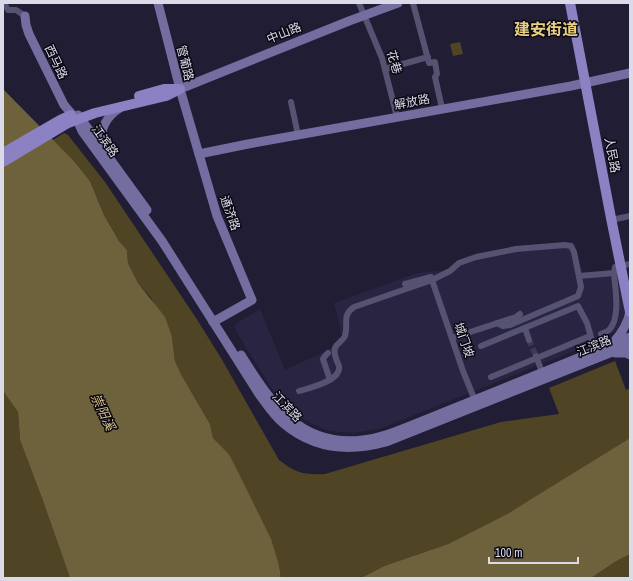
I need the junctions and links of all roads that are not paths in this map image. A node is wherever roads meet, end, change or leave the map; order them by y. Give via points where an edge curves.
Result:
1 (4, 3) edge
2 (153, 3) edge
3 (158, 3) edge
4 (360, 3) edge
5 (398, 3) edge
6 (413, 3) edge
7 (570, 3) edge
8 (577, 3) edge
9 (364, 15) junction
10 (25, 16) joint
11 (428, 57) junction
12 (385, 69) junction
13 (630, 73) edge
14 (588, 82) junction
15 (180, 89) junction
16 (291, 102) dead end
17 (122, 107) junction
18 (442, 108) junction
19 (77, 117) junction
20 (397, 117) junction
21 (62, 123) junction
22 (298, 135) junction
23 (102, 146) junction
24 (3, 153) edge
25 (199, 154) junction
26 (3, 162) edge
27 (630, 216) edge
28 (614, 219) junction
29 (623, 267) edge
30 (579, 276) junction
31 (432, 279) junction
32 (630, 280) edge
33 (405, 284) dead end
34 (630, 312) edge
35 (520, 314) dead end
36 (216, 321) junction
37 (497, 323) junction
38 (525, 328) junction
39 (601, 334) dead end
40 (590, 336) junction
41 (630, 337) edge
42 (452, 338) junction
43 (529, 340) tunnel mouth
44 (612, 344) junction
45 (630, 345) edge
46 (481, 346) dead end
47 (595, 351) junction
48 (328, 354) dead end
49 (604, 355) junction
50 (630, 355) edge
51 (536, 357) junction
52 (542, 372) junction
53 (491, 377) dead end
54 (330, 380) junction
55 (299, 391) dead end
56 (476, 403) junction

1 - 10 street, 西马路 via 8,10 16,10
2 - 15 street, 管葡路 via 170,73
3 - 15 street, 管葡路
4 - 9 street, 花巷
5 - 9 street, 中山路
6 - 11 street
7 - 14 main road, 人民路
8 - 14 main road, 人民路
9 - 12 street, 花巷
9 - 15 street, 中山路
10 - 19 street, 西马路
11 - 12 street
11 - 18 street via 429,63 435,62 438,74 435,77
12 - 20 street, 花巷
13 - 14 street, 解放路
14 - 18 street, 解放路
14 - 28 main road, 人民路
15 - 17 main road, 中山路 via 166,96
15 - 19 main road, 中山路 via 164,89 93,107
15 - 25 street, 通济路
16 - 22 street
17 - 19 main road, 中山路
17 - 23 street via 113,112 102,130
18 - 20 street, 解放路
19 - 21 main road, 中山路
19 - 23 street, 江滨路
19 - 36 street, 江滨路 via 82,131
20 - 22 street, 解放路
21 - 24 main road
21 - 26 main road
22 - 25 street, 解放路
23 - 36 street, 江滨路 via 190,272
25 - 36 street, 通济路 via 217,216 252,300
27 - 28 street
28 - 29 main road, 人民路
29 - 30 street
29 - 32 main road, 人民路
29 - 34 main road, 人民路
29 - 39 street via 616,315 609,330
30 - 31 street via 574,252 571,246 565,245 516,249 476,257 459,263
30 - 37 street via 581,287 578,296 510,325 503,326
31 - 33 street
31 - 42 street, 城门坡
31 - 54 street via 349,311 345,336 334,351 339,372
34 - 44 street via 621,334
35 - 37 street
36 - 56 street, 江滨路 via 250,380 272,411 294,431 324,445 351,448 376,445 402,437
37 - 42 street
38 - 40 street via 578,306 587,323
38 - 43 street
38 - 46 street
40 - 47 street
40 - 51 street
41 - 44 street, 江滨路
42 - 56 street, 城门坡
44 - 47 street, 江滨路
45 - 49 street, 江滨路
47 - 52 street, 江滨路
48 - 54 street via 323,359
49 - 50 street
49 - 56 street, 江滨路
51 - 52 street
51 - 53 street
52 - 56 street, 江滨路
54 - 55 street

